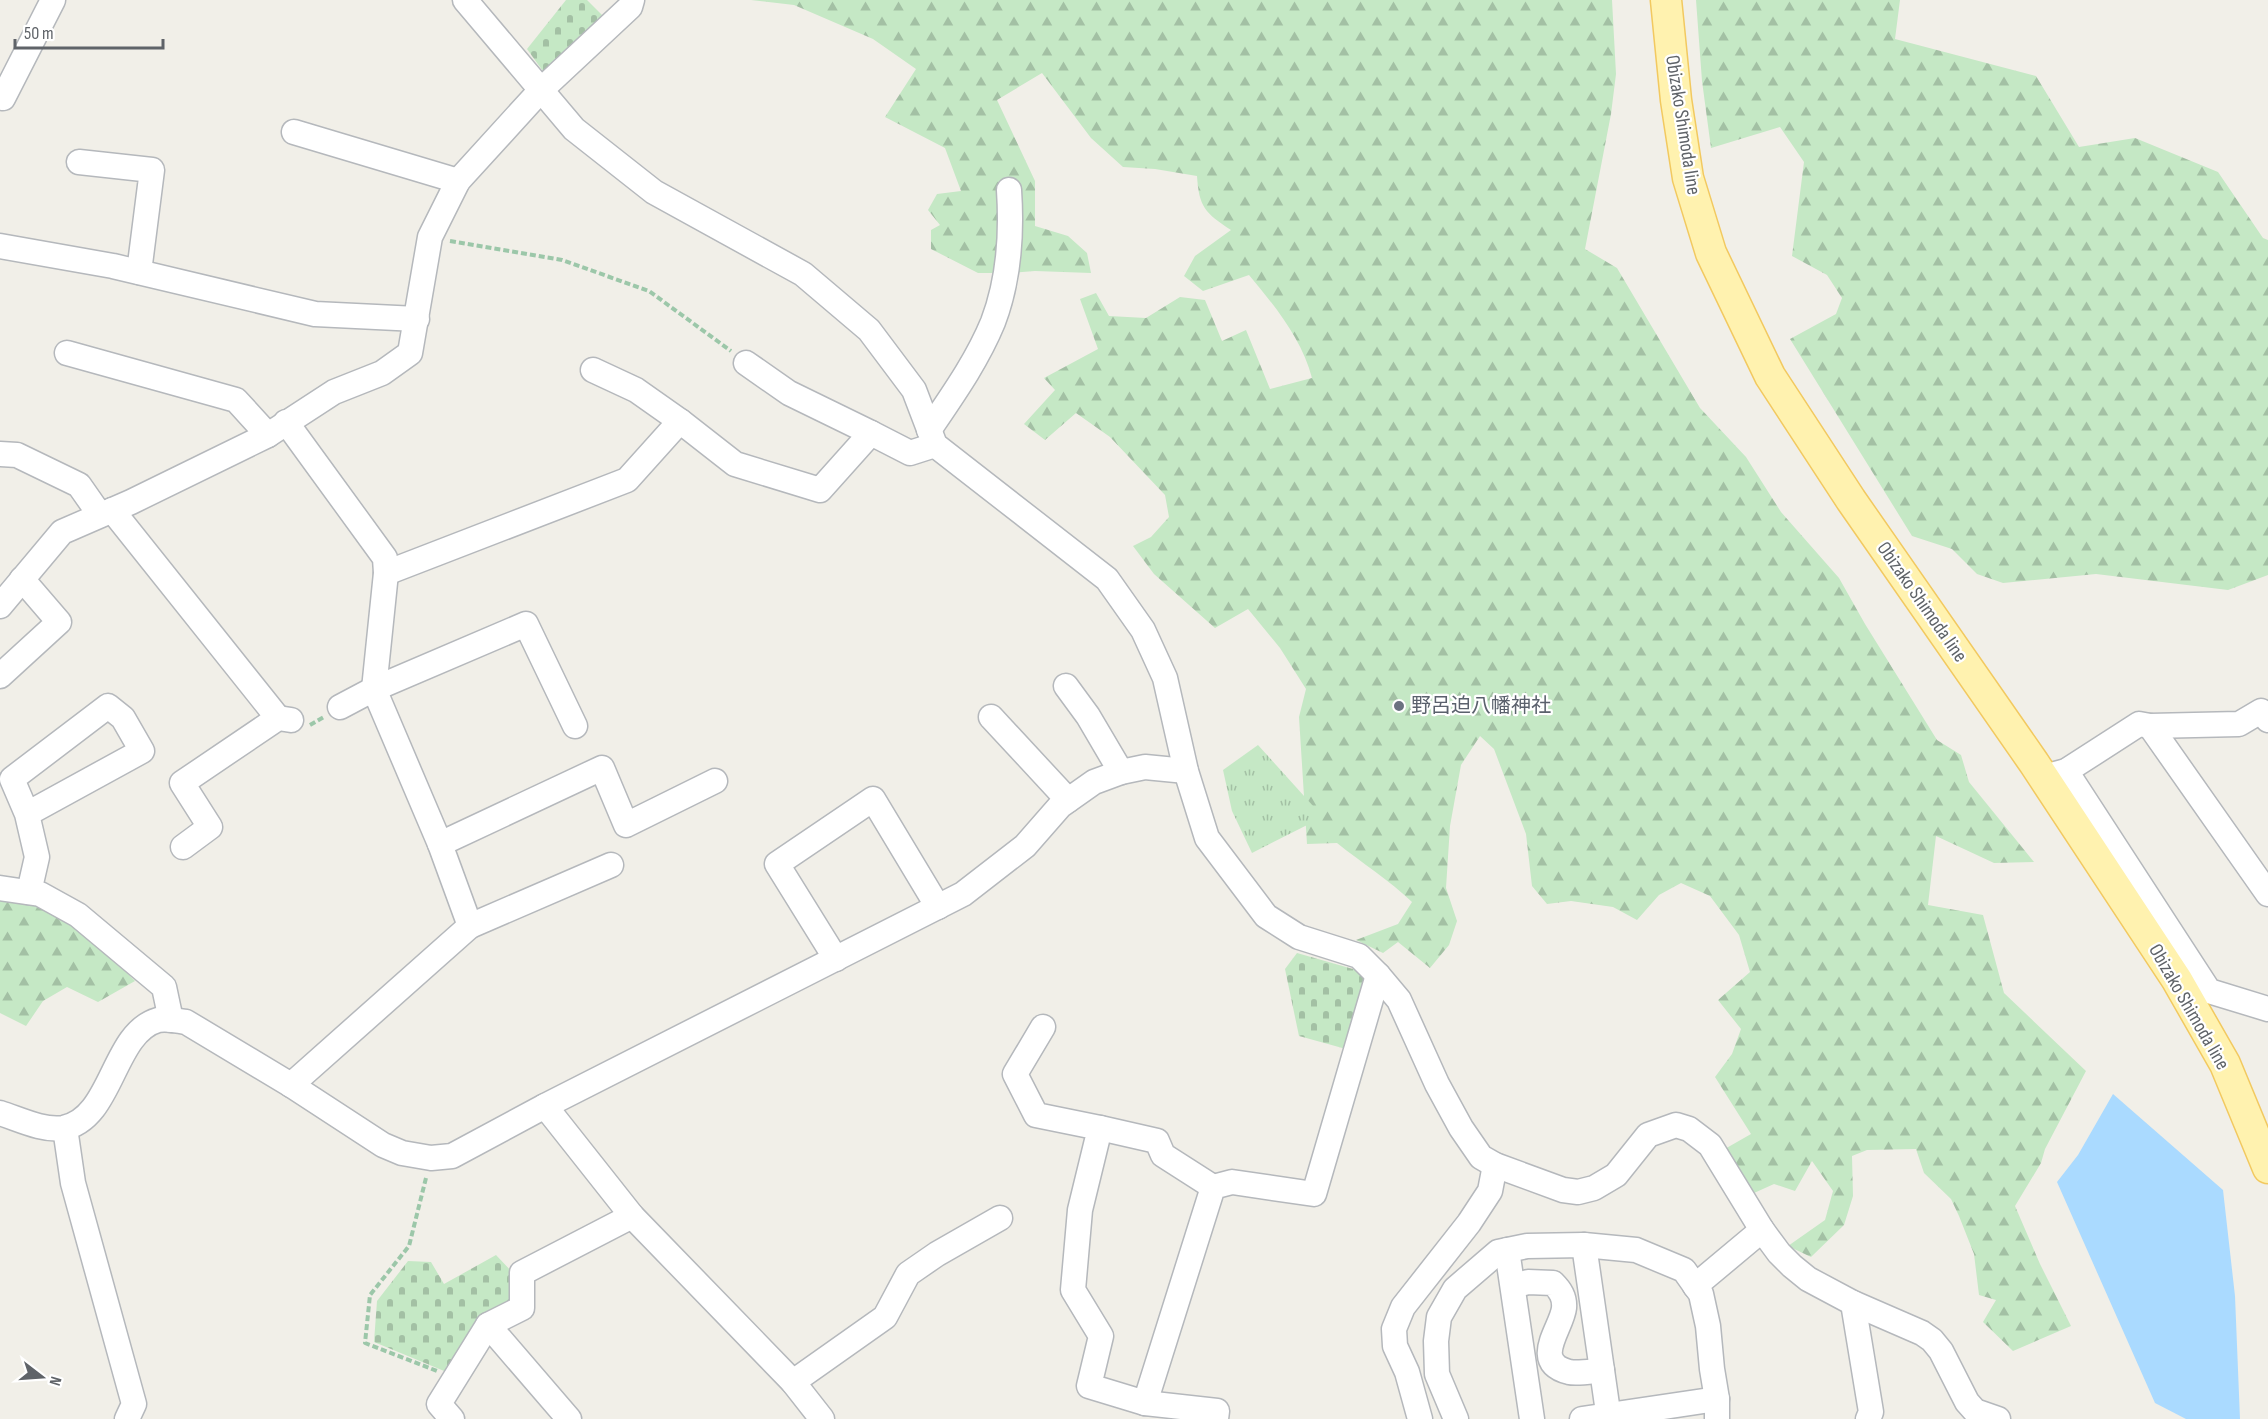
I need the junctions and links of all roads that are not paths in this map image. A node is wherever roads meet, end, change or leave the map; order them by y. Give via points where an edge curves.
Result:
1 (465, 0) edge
2 (632, 0) edge
3 (1666, 0) edge
4 (50, 1) edge
5 (540, 91) junction
6 (3, 98) dead end
7 (294, 132) dead end
8 (79, 162) dead end
9 (458, 181) junction
10 (1009, 190) dead end
11 (0, 246) edge
12 (139, 272) junction
13 (417, 319) junction
14 (67, 353) dead end
15 (746, 363) road end
16 (593, 370) dead end
17 (680, 421) junction
18 (277, 428) junction
19 (872, 434) junction
20 (932, 438) junction
21 (0, 454) edge
22 (106, 512) junction
23 (386, 573) junction
24 (22, 579) junction
25 (0, 606) edge
26 (0, 676) edge
27 (1066, 686) dead end
28 (374, 689) junction
29 (340, 707) road end
30 (991, 717) dead end
31 (2268, 720) edge
32 (575, 726) dead end
33 (2150, 726) junction
34 (1121, 771) junction
35 (1186, 771) junction
36 (2055, 774) junction
37 (715, 781) dead end
38 (1068, 800) junction
39 (27, 814) junction
40 (440, 844) junction
41 (183, 846) dead end
42 (611, 865) dead end
43 (0, 888) edge
44 (29, 892) junction
45 (2268, 894) edge
46 (938, 907) junction
47 (470, 926) junction
48 (836, 959) junction
49 (1378, 975) junction
50 (2268, 1009) edge
51 (171, 1020) junction
52 (1043, 1027) dead end
53 (291, 1085) junction
54 (545, 1107) junction
55 (0, 1113) edge
56 (65, 1128) junction
57 (1100, 1128) junction
58 (1495, 1165) junction
59 (2268, 1168) edge
60 (1213, 1187) junction
61 (632, 1216) junction
62 (1000, 1218) dead end
63 (1762, 1230) junction
64 (1584, 1245) junction
65 (1507, 1250) junction
66 (1514, 1286) junction
67 (1695, 1286) junction
68 (1853, 1303) junction
69 (488, 1325) junction
70 (1602, 1370) junction
71 (794, 1382) junction
72 (1145, 1403) junction
73 (1718, 1409) edge
74 (1609, 1417) edge
75 (127, 1419) edge
76 (452, 1419) edge
77 (569, 1419) edge
78 (822, 1419) edge
79 (1216, 1419) edge
80 (1420, 1419) edge
81 (1456, 1419) edge
82 (1533, 1419) edge
83 (1582, 1419) edge
84 (1868, 1419) edge
85 (1998, 1419) edge

1 - 5 street
2 - 5 street via 630,7
3 - 36 main road, Obizako Shimoda line via 1688,178 1711,253 1770,376 1851,500
4 - 6 street
5 - 9 street
5 - 20 street via 574,129 654,192 803,274 869,330 914,390
7 - 9 street
8 - 12 street via 152,170
9 - 13 street via 430,237
10 - 20 street via 1012,230 1004,284 993,322
11 - 12 street
12 - 13 street via 315,314
13 - 18 street via 410,353 382,373 334,392
14 - 18 street via 236,400
15 - 19 street via 789,393
16 - 17 street via 636,390
17 - 19 street via 735,464 820,490
17 - 23 street via 627,480
18 - 22 street
18 - 23 street via 385,558
19 - 20 street via 910,453
20 - 35 street via 1107,579 1143,630 1165,678
21 - 22 street via 16,455 79,485
22 - 24 street via 62,532
22 - 41 street via 284,719 182,783 210,827
23 - 28 street
24 - 25 street
24 - 26 street via 59,622
27 - 34 street
28 - 29 street
28 - 32 street via 526,624
28 - 40 street
30 - 38 street
31 - 33 street via 2261,711 2239,724
33 - 36 street via 2139,724
33 - 45 street
34 - 35 street via 1144,767
34 - 38 street via 1094,782
35 - 49 street via 1207,838 1266,916 1299,937 1359,956
36 - 50 street via 2209,991
36 - 59 main road, Obizako Shimoda line via 2225,1064
37 - 40 street via 627,825 602,768
38 - 46 street via 1024,846 963,894
39 - 39 street via 142,751 123,718 108,706 12,779
39 - 44 street via 37,857
40 - 47 street
42 - 47 street
43 - 44 street
44 - 51 street via 78,915 164,987
46 - 48 street
46 - 48 street via 873,799 777,864
47 - 53 street
48 - 54 street
49 - 58 street via 1399,1000 1461,1128 1481,1157
49 - 60 street via 1314,1194 1232,1182
51 - 53 street via 186,1022
51 - 56 street via 160,1019 141,1028 93,1108
52 - 57 street via 1015,1074 1036,1115
53 - 54 street via 383,1145 431,1158 452,1156
54 - 61 street
55 - 56 street via 50,1128
56 - 75 street via 73,1183 134,1404
57 - 60 street via 1157,1141 1162,1155
57 - 72 street via 1080,1210 1073,1290 1101,1336 1089,1386
58 - 63 street via 1578,1192 1616,1175 1648,1135 1676,1125 1689,1129 1710,1145
58 - 80 street via 1490,1191 1404,1306 1394,1329 1395,1346
60 - 72 street
61 - 69 street via 522,1273 522,1308
61 - 71 street
62 - 71 street via 908,1274 885,1317
63 - 67 street
63 - 68 street via 1779,1253 1808,1279
64 - 65 street
64 - 67 street via 1636,1250 1684,1270
64 - 70 street
65 - 66 street
65 - 81 street via 1498,1252 1455,1289 1439,1317 1437,1374
66 - 70 street via 1553,1283 1562,1292 1564,1308 1550,1343 1554,1364 1569,1372
66 - 82 street
67 - 73 street via 1701,1294 1708,1326
68 - 84 street via 1871,1412
68 - 85 street via 1932,1340 1967,1402 1975,1411
69 - 76 street via 440,1404
69 - 77 street
70 - 74 street
71 - 78 street
72 - 79 street via 1217,1411
73 - 74 street
74 - 83 street

